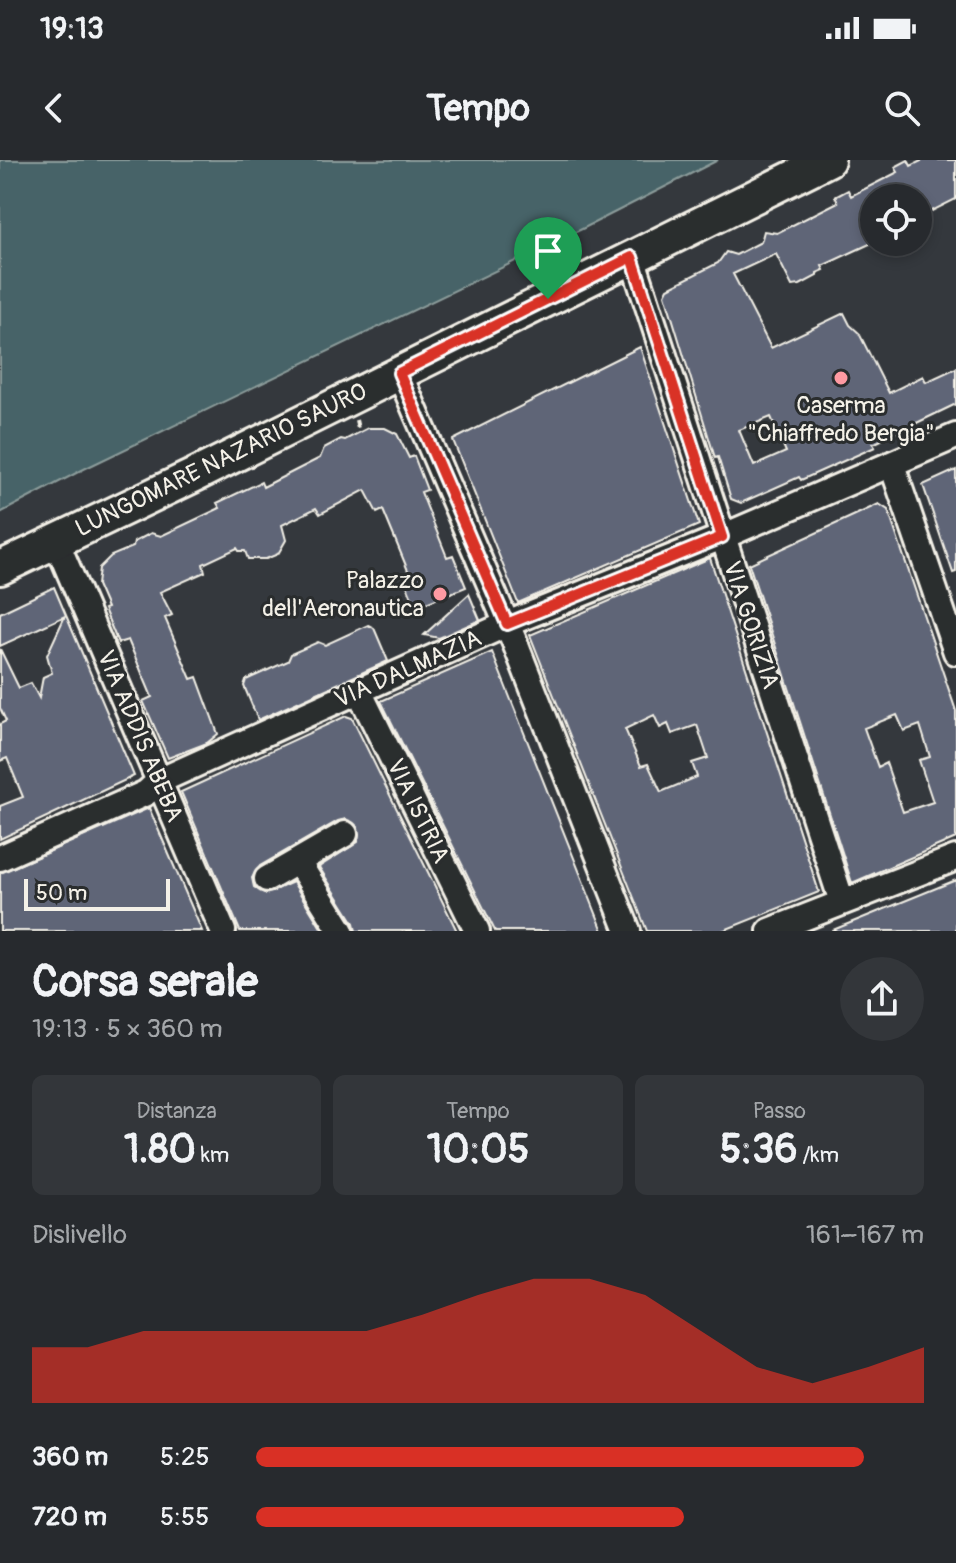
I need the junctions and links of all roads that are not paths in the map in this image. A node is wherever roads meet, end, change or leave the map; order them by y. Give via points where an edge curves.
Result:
1 (828, 160) edge
2 (632, 257) junction
3 (399, 373) junction
4 (956, 436) edge
5 (892, 465) junction
6 (722, 537) junction
7 (56, 541) junction
8 (0, 568) edge
9 (507, 624) junction
10 (956, 652) edge
11 (359, 691) junction
12 (159, 781) junction
13 (345, 834) dead end
14 (0, 858) edge
15 (956, 858) edge
16 (298, 862) junction
17 (267, 879) dead end
18 (842, 902) junction
19 (223, 931) edge
20 (341, 931) edge
21 (477, 931) edge
22 (628, 931) edge
23 (770, 931) edge

1 - 2 main road, LUNGOMARE NAZARIO SAURO
2 - 3 main road, LUNGOMARE NAZARIO SAURO
2 - 6 street, VIA GORIZIA
3 - 7 main road, LUNGOMARE NAZARIO SAURO
3 - 9 street
4 - 5 street, VIA DALMAZIA
5 - 6 street, VIA DALMAZIA
5 - 10 street
6 - 9 street, VIA DALMAZIA
6 - 18 street, VIA GORIZIA
7 - 8 main road, LUNGOMARE NAZARIO SAURO
7 - 12 street, VIA ADDIS ABEBA
9 - 11 street, VIA DALMAZIA
9 - 22 street
11 - 12 street, VIA DALMAZIA
11 - 21 street, VIA ISTRIA
12 - 14 street, VIA DALMAZIA via 146,793
12 - 19 street, VIA ADDIS ABEBA
13 - 16 street
15 - 18 street
16 - 17 street
16 - 20 street
18 - 23 street

